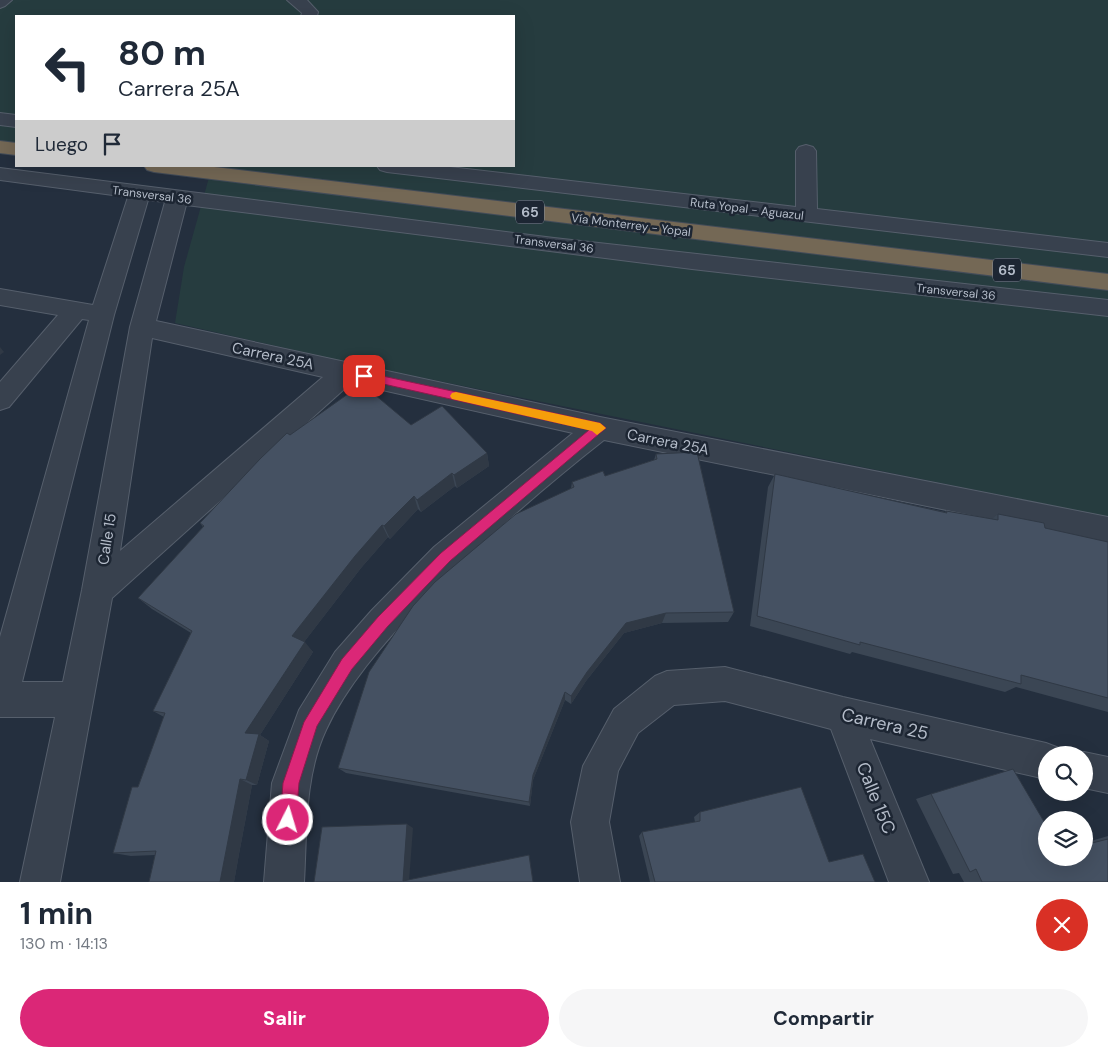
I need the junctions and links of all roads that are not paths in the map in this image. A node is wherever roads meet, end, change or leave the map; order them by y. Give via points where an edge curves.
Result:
1 (4, 0) edge
2 (295, 0) edge
3 (0, 3) edge
4 (309, 15) edge
5 (0, 119) edge
6 (15, 121) edge
7 (0, 147) edge
8 (15, 149) edge
9 (806, 151) dead end
10 (162, 167) edge
11 (395, 167) edge
12 (0, 174) edge
13 (140, 193) junction
14 (177, 198) junction
15 (806, 216) junction
16 (1105, 249) edge
17 (1108, 282) edge
18 (0, 297) edge
19 (1108, 308) edge
20 (76, 310) junction
21 (102, 315) junction
22 (142, 327) junction
23 (346, 372) junction
24 (0, 400) edge
25 (600, 428) junction
26 (1108, 530) edge
27 (98, 590) junction
28 (11, 615) edge
29 (77, 699) junction
30 (0, 700) edge
31 (843, 715) junction
32 (1038, 759) edge
33 (1093, 772) edge
34 (1108, 775) edge
35 (40, 882) edge
36 (284, 882) edge
37 (600, 882) edge
38 (909, 882) edge

1 - 3 street
2 - 4 street via 310,12
5 - 6 street
7 - 8 highway
9 - 15 street
10 - 17 highway, Vía Monterrey - Yopal / 65
11 - 15 street, Ruta Yopal - Aguazul
12 - 13 street, Transversal 36 / 65
13 - 14 street, Transversal 36 / 65
13 - 21 street
14 - 19 street, Transversal 36 / 65
14 - 22 street, Calle 15
15 - 16 street, Ruta Yopal - Aguazul
18 - 20 street
20 - 21 street
20 - 24 street
21 - 28 street
22 - 23 street, Carrera 25A
22 - 27 street, Calle 15
23 - 25 street, Carrera 25A
23 - 27 street
25 - 26 street, Carrera 25A
25 - 36 street via 445,557 347,664 311,722 291,783
27 - 29 street, Calle 15
28 - 30 street
29 - 30 street
29 - 35 street, Calle 15
31 - 32 street, Carrera 25
31 - 37 street, Carrera 25 via 725,684 667,688 626,722 601,766 590,822
31 - 38 street, Calle 15C
33 - 34 street

